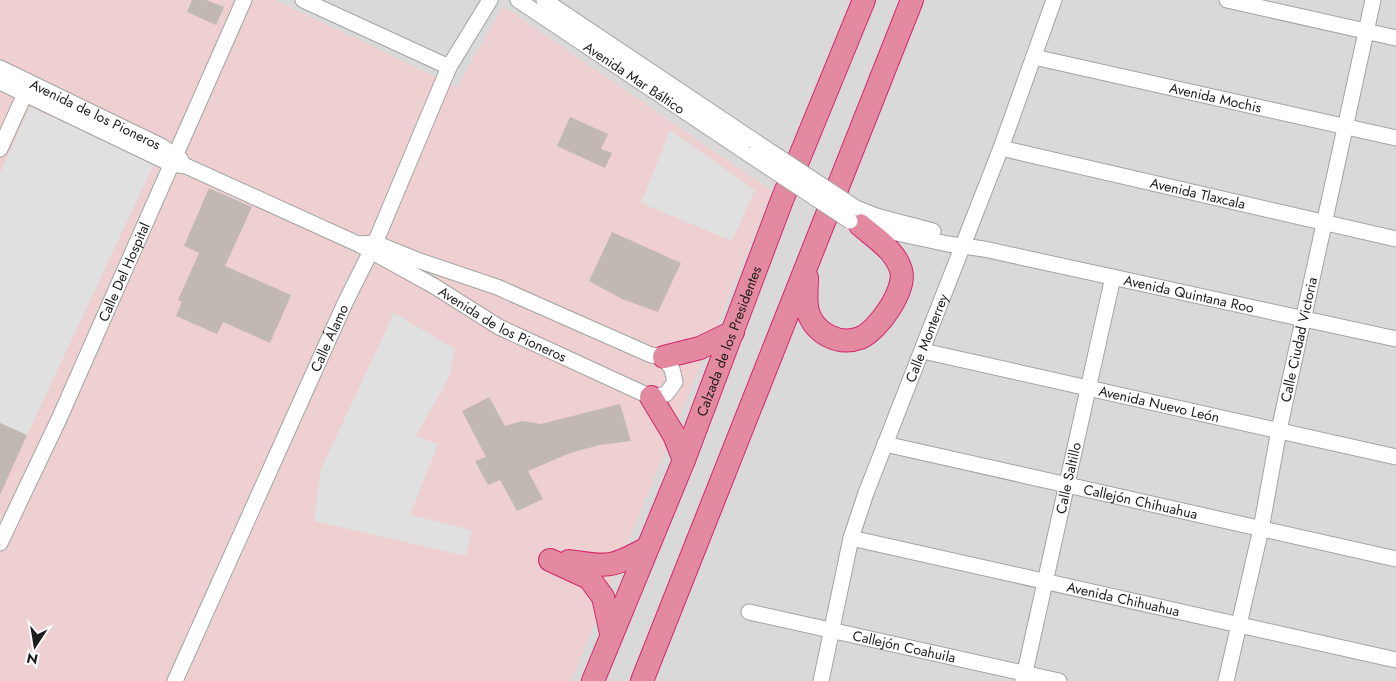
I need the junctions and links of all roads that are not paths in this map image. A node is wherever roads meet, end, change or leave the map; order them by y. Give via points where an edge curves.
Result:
1 (244, 0) edge
2 (303, 0) edge
3 (490, 0) edge
4 (518, 0) edge
5 (544, 0) edge
6 (864, 0) edge
7 (912, 0) edge
8 (1054, 0) edge
9 (1227, 0) edge
10 (1374, 0) edge
11 (1366, 31) junction
12 (1396, 38) edge
13 (1034, 57) junction
14 (450, 67) junction
15 (0, 68) edge
16 (0, 82) edge
17 (28, 87) junction
18 (1346, 127) junction
19 (1396, 138) edge
20 (1001, 148) junction
21 (0, 149) edge
22 (173, 159) junction
23 (855, 218) junction
24 (1325, 223) junction
25 (1396, 239) edge
26 (964, 243) junction
27 (367, 246) junction
28 (808, 264) junction
29 (442, 269) junction
30 (1113, 277) junction
31 (434, 286) junction
32 (1303, 319) junction
33 (733, 332) junction
34 (1396, 339) edge
35 (923, 351) junction
36 (664, 357) junction
37 (1088, 387) junction
38 (651, 397) junction
39 (1279, 430) junction
40 (885, 444) junction
41 (1396, 456) edge
42 (684, 460) junction
43 (1067, 485) junction
44 (1261, 528) junction
45 (850, 538) junction
46 (0, 543) edge
47 (646, 548) junction
48 (1396, 559) edge
49 (1045, 582) junction
50 (749, 612) dead end
51 (1239, 625) junction
52 (832, 630) junction
53 (611, 633) junction
54 (1396, 660) edge
55 (1024, 677) edge
56 (176, 681) edge
57 (593, 681) edge
58 (642, 681) edge
59 (821, 681) edge
60 (1059, 681) edge
61 (1226, 681) edge

1 - 22 street, Calle Del Hospital
2 - 14 street
3 - 14 street, Calle Álamo
4 - 23 street, Avenida Mar Báltico, bridge via 750,155
5 - 23 street, Avenida Mar Báltico, bridge via 753,140
6 - 33 highway, Calzada de los Presidentes via 782,200
7 - 28 highway
8 - 13 street, Calle Monterrey
9 - 11 street
10 - 11 street, Calle Ciudad Victoria
11 - 12 street
11 - 18 street, Calle Ciudad Victoria
13 - 18 street, Avenida Mochis
13 - 20 street, Calle Monterrey
14 - 27 street, Calle Álamo
15 - 17 street, Avenida de los Pioneros
16 - 17 street, Avenida de los Pioneros
17 - 21 street
17 - 22 street, Avenida de los Pioneros via 162,146
18 - 19 street, Avenida Mochis
18 - 24 street, Calle Ciudad Victoria
20 - 24 street, Avenida Tlaxcala
20 - 26 street, Calle Monterrey
22 - 27 street, Avenida de los Pioneros
22 - 46 street, Calle Del Hospital via 59,419
23 - 26 street, Avenida Quintana Roo via 876,216
23 - 28 highway via 891,252 902,271 894,300 869,332 860,338 836,339 823,334 815,326 806,298
24 - 25 street, Avenida Tlaxcala
24 - 32 street, Calle Ciudad Victoria
26 - 30 street, Avenida Quintana Roo
26 - 35 street, Calle Monterrey
27 - 29 street, Avenida de los Pioneros
27 - 31 street, Avenida de los Pioneros
27 - 56 street, Calle Álamo
28 - 58 highway
29 - 31 street via 434,276
29 - 36 street, Avenida de los Pioneros via 497,287 651,355
30 - 32 street, Avenida Quintana Roo
30 - 37 street, Calle Saltillo
31 - 38 street, Avenida de los Pioneros via 499,327
32 - 34 street, Avenida Quintana Roo
32 - 39 street, Calle Ciudad Victoria
33 - 36 highway via 700,348
33 - 42 highway, Calzada de los Presidentes
35 - 37 street, Avenida Nuevo León
35 - 40 street, Calle Monterrey
36 - 38 street via 672,368 675,382 666,394
37 - 39 street, Avenida Nuevo León
37 - 43 street, Calle Saltillo
38 - 42 highway via 674,435
39 - 41 street, Avenida Nuevo León
39 - 44 street, Calle Ciudad Victoria
40 - 43 street, Callejón Chihuahua
40 - 45 street, Calle Monterrey
42 - 47 highway, Calzada de los Presidentes
43 - 44 street, Callejón Chihuahua
43 - 49 street, Calle Saltillo
44 - 48 street, Callejón Chihuahua
44 - 51 street, Calle Ciudad Victoria
45 - 49 street, Avenida Chihuahua
45 - 52 street, Calle Monterrey
47 - 53 highway, Calzada de los Presidentes
47 - 53 highway via 615,564 601,566 550,560 589,578 602,597
49 - 51 street, Avenida Chihuahua
49 - 55 street, Calle Saltillo
50 - 52 street, Callejón Coahuila
51 - 54 street, Avenida Chihuahua
51 - 61 street, Calle Ciudad Victoria
52 - 55 street, Callejón Coahuila
52 - 59 street, Calle Monterrey
53 - 57 highway, Calzada de los Presidentes
55 - 60 street, Callejón Coahuila

